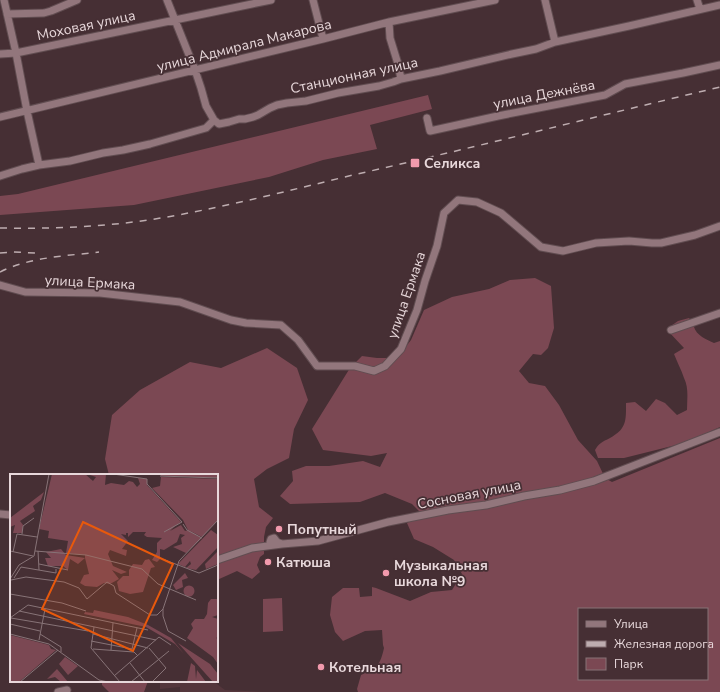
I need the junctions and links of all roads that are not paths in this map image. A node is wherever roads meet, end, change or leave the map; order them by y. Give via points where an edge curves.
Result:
1 (4, 0) edge
2 (77, 0) edge
3 (167, 0) edge
4 (271, 0) edge
5 (313, 0) edge
6 (495, 0) edge
7 (545, 0) edge
8 (697, 0) edge
9 (720, 5) edge
10 (700, 9) junction
11 (7, 14) junction
12 (175, 20) junction
13 (389, 22) junction
14 (323, 39) junction
15 (555, 42) junction
16 (16, 52) junction
17 (0, 54) edge
18 (720, 65) edge
19 (195, 70) junction
20 (400, 79) junction
21 (27, 111) junction
22 (0, 117) edge
23 (427, 118) dead end
24 (214, 120) junction
25 (39, 165) junction
26 (0, 176) edge
27 (720, 226) edge
28 (0, 285) edge
29 (720, 313) edge
30 (671, 330) dead end
31 (720, 432) edge
32 (0, 514) edge
33 (10, 515) edge
34 (218, 560) edge
35 (67, 690) dead end
36 (58, 692) edge

1 - 11 street
2 - 11 street via 44,13
3 - 12 street
4 - 12 street, Моховая улица
5 - 14 street
6 - 13 street, улица Адмирала Макарова
7 - 15 street
8 - 10 street
9 - 10 street, Станционная улица
10 - 15 street, Станционная улица
11 - 16 street
12 - 16 street, Моховая улица
12 - 19 street
13 - 14 street, улица Адмирала Макарова
13 - 20 street via 390,38
14 - 19 street, улица Адмирала Макарова
15 - 20 street, Станционная улица via 536,49
16 - 17 street, Моховая улица
16 - 21 street
18 - 23 street, улица Дежнёва via 625,84 605,96 430,131
19 - 21 street, улица Адмирала Макарова
19 - 24 street via 206,106
20 - 24 street, Станционная улица via 379,86 277,105 245,119 219,124
21 - 22 street, улица Адмирала Макарова
21 - 25 street
24 - 25 street via 206,128 150,144
25 - 26 street
27 - 28 street, улица Ермака via 661,243 596,243 563,252 541,247 501,213 476,202 458,200 444,212 437,246 417,310 401,349 385,366 374,371 354,366 316,366 298,340 281,325 231,320 180,302 100,293 25,292
29 - 30 street
31 - 34 street, Сосновая улица via 594,481 388,522 318,540 282,544 274,538 270,542 273,545 252,548
32 - 33 street
35 - 36 street

